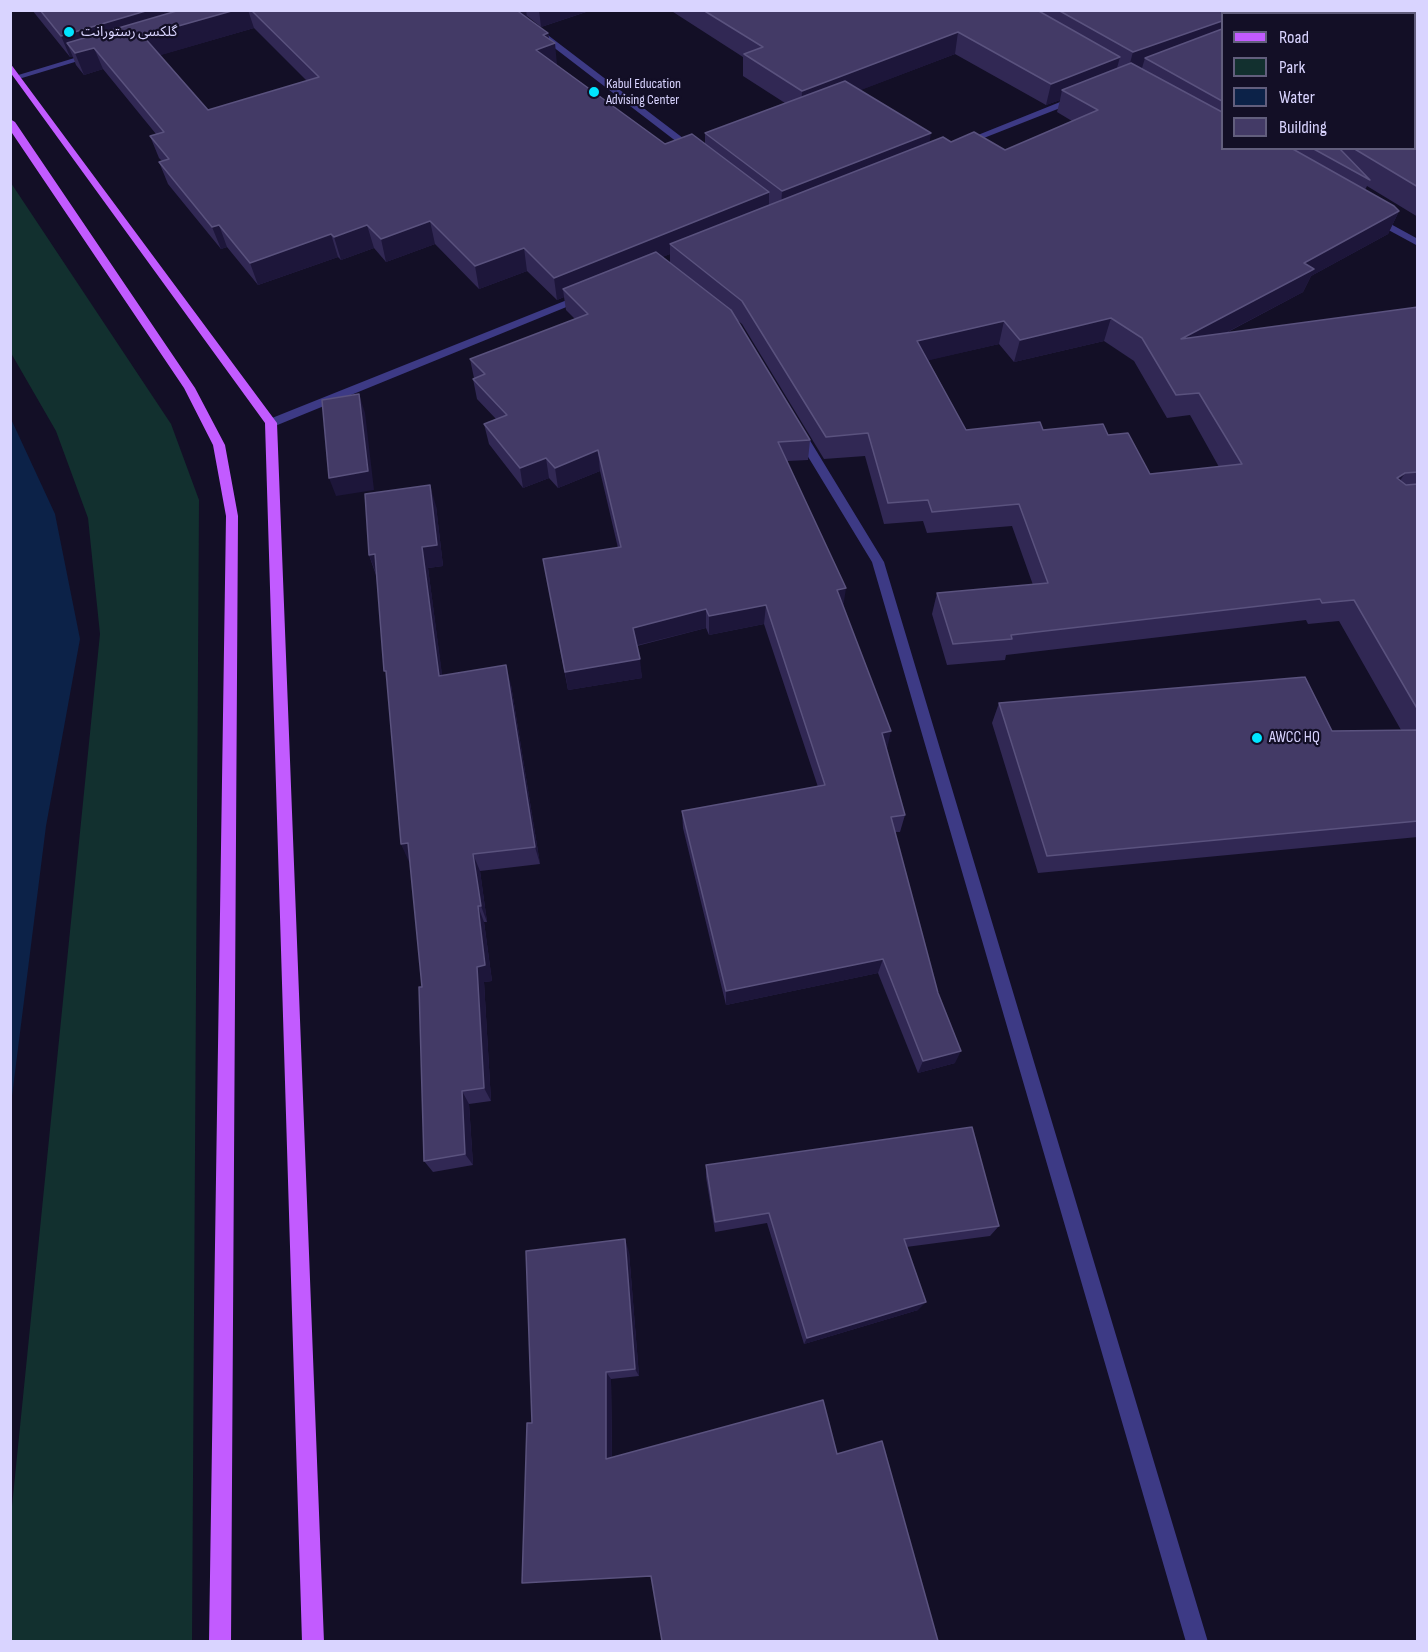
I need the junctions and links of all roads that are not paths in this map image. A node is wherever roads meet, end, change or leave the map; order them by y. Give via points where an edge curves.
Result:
1 (509, 10) edge
2 (108, 51) edge
3 (10, 65) edge
4 (19, 76) junction
5 (1083, 96) edge
6 (10, 122) edge
7 (953, 147) edge
8 (705, 160) edge
9 (1368, 215) edge
10 (1418, 243) edge
11 (592, 293) edge
12 (792, 419) edge
13 (271, 423) junction
14 (220, 1641) edge
15 (313, 1641) edge
16 (1197, 1641) edge

1 - 8 street
2 - 4 street
3 - 4 main road
4 - 13 main road
5 - 7 street
6 - 14 main road via 189,388 219,444 232,516
9 - 10 street
11 - 13 street
12 - 16 street via 878,562
13 - 15 main road

